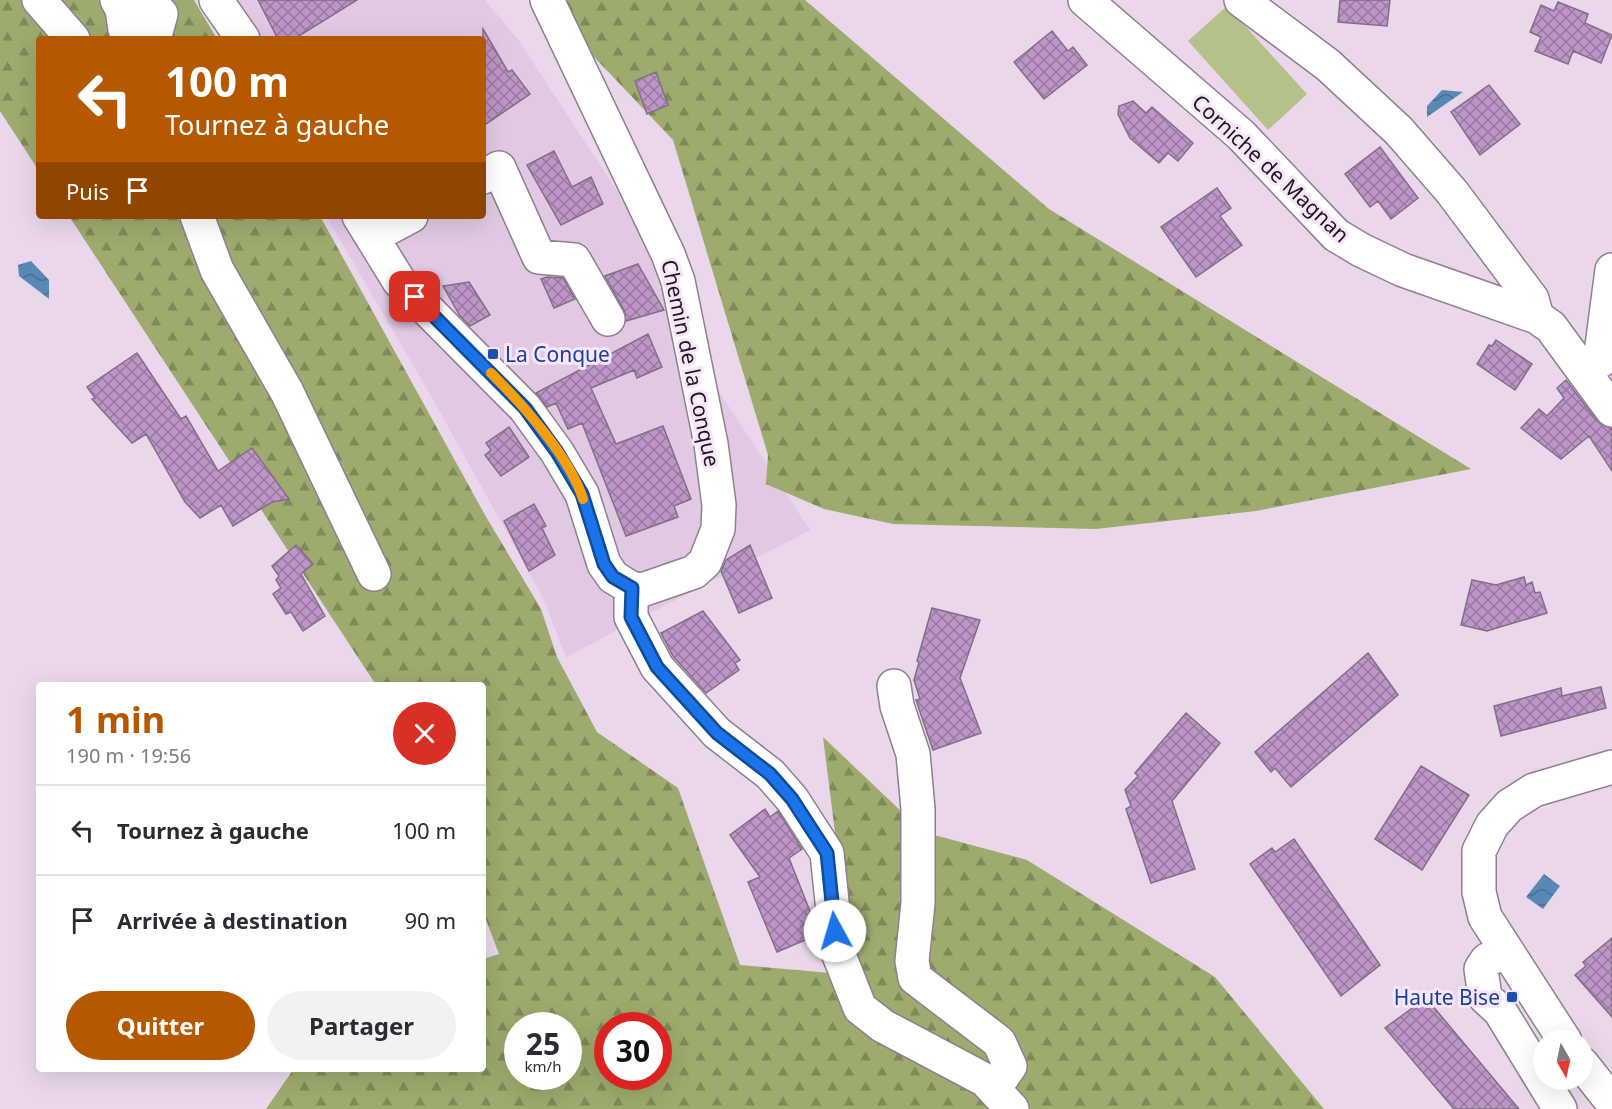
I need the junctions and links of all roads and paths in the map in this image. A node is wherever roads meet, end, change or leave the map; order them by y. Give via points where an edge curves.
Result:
1 (39, 0) edge
2 (117, 0) edge
3 (149, 0) edge
4 (216, 0) edge
5 (546, 0) edge
6 (1085, 0) edge
7 (1241, 0) edge
8 (70, 36) edge
9 (241, 36) edge
10 (486, 175) edge
11 (198, 219) edge
12 (398, 219) edge
13 (365, 227) edge
14 (1612, 270) edge
15 (1537, 318) junction
16 (608, 319) dead end
17 (1583, 370) junction
18 (1612, 410) edge
19 (374, 574) dead end
20 (632, 588) junction
21 (894, 686) dead end
22 (1612, 767) edge
23 (1506, 951) junction
24 (1558, 1030) edge
25 (1593, 1078) edge
26 (1003, 1099) edge
27 (1612, 1102) edge
28 (1560, 1109) edge

1 - 8 street
2 - 3 street via 125,29 156,32 161,14
4 - 9 street
5 - 20 street, Chemin de la Conque via 668,254 678,281 711,444 718,529 705,562 694,572 653,588
6 - 15 street, Corniche de Magnan via 1241,135 1336,235 1403,270
7 - 15 street via 1328,64 1399,131 1452,192 1532,299
10 - 16 street via 499,168 539,256 574,260
11 - 19 street via 217,270 287,392
12 - 13 street
13 - 20 street via 399,281 525,408 582,494 604,564 613,577
14 - 17 street via 1600,361
15 - 17 street, Corniche de Magnan via 1551,327
17 - 18 street, Corniche de Magnan
20 - 26 street via 631,617 657,667 717,733 770,774 792,799 827,853 837,950 860,1008 883,1026 985,1080
21 - 26 street via 913,754 918,809 918,903 912,961 915,978 999,1042 1010,1066
22 - 23 street via 1534,790 1509,806 1492,825 1479,851 1479,892 1485,916
23 - 24 street
23 - 28 street via 1487,960 1481,969 1485,997 1500,1011
25 - 27 street

